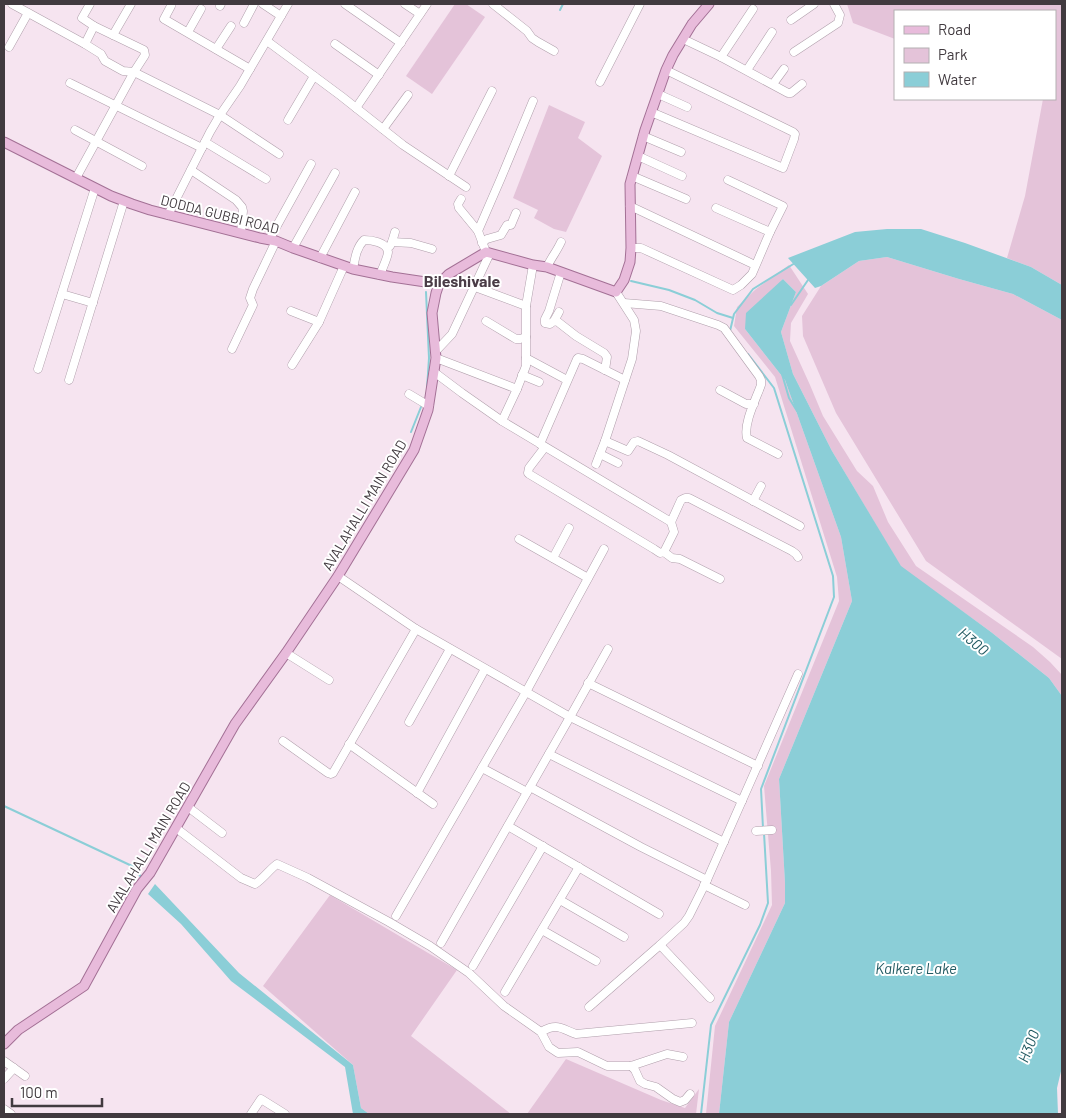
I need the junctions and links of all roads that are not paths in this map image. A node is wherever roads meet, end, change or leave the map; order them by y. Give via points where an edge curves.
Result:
1 (12, 4) edge
2 (90, 4) edge
3 (131, 4) edge
4 (254, 4) edge
5 (263, 4) edge
6 (288, 4) edge
7 (345, 4) edge
8 (405, 4) edge
9 (427, 4) edge
10 (493, 4) edge
11 (640, 4) edge
12 (709, 4) edge
13 (814, 4) edge
14 (834, 4) edge
15 (172, 6) dead end
16 (201, 9) dead end
17 (752, 9) dead end
18 (28, 13) junction
19 (420, 14) junction
20 (281, 16) junction
21 (791, 20) dead end
22 (244, 23) dead end
23 (94, 26) junction
24 (231, 26) dead end
25 (188, 32) junction
26 (772, 32) dead end
27 (113, 35) junction
28 (683, 39) junction
29 (267, 41) junction
30 (401, 43) junction
31 (84, 44) junction
32 (335, 44) dead end
33 (10, 48) dead end
34 (216, 49) junction
35 (554, 51) dead end
36 (794, 52) dead end
37 (721, 56) junction
38 (250, 69) junction
39 (784, 69) dead end
40 (666, 70) junction
41 (746, 70) junction
42 (134, 72) junction
43 (379, 75) junction
44 (314, 76) junction
45 (70, 82) dead end
46 (600, 82) dead end
47 (773, 84) junction
48 (802, 84) dead end
49 (492, 91) dead end
50 (658, 94) junction
51 (408, 95) dead end
52 (533, 101) dead end
53 (116, 105) junction
54 (686, 107) dead end
55 (356, 108) junction
56 (651, 112) junction
57 (220, 115) junction
58 (288, 120) dead end
59 (383, 129) junction
60 (74, 130) dead end
61 (643, 136) junction
62 (96, 141) junction
63 (4, 142) edge
64 (204, 145) junction
65 (681, 152) dead end
66 (279, 154) dead end
67 (638, 156) junction
68 (311, 164) dead end
69 (142, 166) dead end
70 (191, 170) junction
71 (335, 173) dead end
72 (449, 176) junction
73 (632, 176) junction
74 (682, 176) dead end
75 (76, 178) junction
76 (266, 179) dead end
77 (728, 180) dead end
78 (466, 187) dead end
79 (95, 188) junction
80 (355, 192) dead end
81 (461, 198) dead end
82 (686, 199) dead end
83 (124, 201) junction
84 (630, 206) junction
85 (716, 208) dead end
86 (516, 213) dead end
87 (168, 215) junction
88 (478, 231) junction
89 (395, 232) dead end
90 (770, 232) junction
91 (241, 234) junction
92 (273, 241) junction
93 (392, 242) junction
94 (561, 242) dead end
95 (482, 243) junction
96 (293, 248) junction
97 (432, 248) dead end
98 (631, 248) junction
99 (386, 249) junction
100 (488, 253) junction
101 (320, 258) junction
102 (533, 264) junction
103 (756, 265) junction
104 (547, 267) junction
105 (349, 268) junction
106 (562, 272) junction
107 (380, 275) junction
108 (439, 284) junction
109 (475, 287) junction
110 (616, 292) junction
111 (62, 294) junction
112 (93, 303) junction
113 (624, 303) junction
114 (526, 306) junction
115 (291, 310) dead end
116 (559, 312) dead end
117 (486, 321) dead end
118 (554, 321) junction
119 (319, 322) junction
120 (526, 338) junction
121 (232, 349) dead end
122 (436, 355) junction
123 (526, 358) junction
124 (292, 365) dead end
125 (38, 369) dead end
126 (605, 370) junction
127 (434, 372) junction
128 (522, 375) junction
129 (69, 380) dead end
130 (567, 380) junction
131 (625, 380) junction
132 (539, 382) dead end
133 (517, 389) junction
134 (720, 390) dead end
135 (409, 394) dead end
136 (754, 404) junction
137 (429, 406) junction
138 (502, 421) junction
139 (605, 441) junction
140 (542, 445) junction
141 (600, 454) junction
142 (778, 454) dead end
143 (618, 463) dead end
144 (596, 464) dead end
145 (761, 486) dead end
146 (753, 501) junction
147 (670, 522) junction
148 (800, 526) dead end
149 (569, 528) dead end
150 (519, 539) dead end
151 (604, 549) dead end
152 (664, 552) junction
153 (798, 557) dead end
154 (553, 558) junction
155 (338, 576) junction
156 (588, 578) junction
157 (720, 579) dead end
158 (416, 629) junction
159 (450, 649) junction
160 (608, 649) dead end
161 (286, 653) junction
162 (485, 669) junction
163 (798, 674) dead end
164 (329, 680) dead end
165 (588, 684) junction
166 (526, 692) junction
167 (570, 716) junction
168 (409, 722) dead end
169 (283, 741) dead end
170 (349, 744) junction
171 (549, 754) junction
172 (758, 766) junction
173 (482, 768) junction
174 (528, 790) junction
175 (416, 793) junction
176 (742, 801) junction
177 (432, 804) dead end
178 (188, 807) junction
179 (508, 826) junction
180 (176, 828) junction
181 (222, 833) dead end
182 (724, 842) junction
183 (543, 846) junction
184 (579, 867) junction
185 (706, 882) junction
186 (560, 900) junction
187 (745, 905) dead end
188 (659, 914) dead end
189 (396, 916) dead end
190 (542, 930) junction
191 (624, 937) dead end
192 (441, 943) dead end
193 (660, 944) junction
194 (596, 961) dead end
195 (473, 966) dead end
196 (505, 992) dead end
197 (710, 998) dead end
198 (589, 1007) dead end
199 (692, 1023) dead end
200 (541, 1032) junction
201 (4, 1044) edge
202 (683, 1057) dead end
203 (4, 1061) edge
204 (631, 1066) junction
205 (14, 1068) junction
206 (25, 1076) dead end
207 (4, 1079) edge
208 (690, 1094) dead end
209 (4, 1109) edge
210 (11, 1114) edge
211 (251, 1114) edge
212 (285, 1114) edge

1 - 18 street
2 - 23 street via 82,18
3 - 27 street
4 - 22 street
5 - 20 street
6 - 20 street
7 - 30 street
8 - 19 street
9 - 19 street
10 - 35 street via 538,42
11 - 46 street
12 - 28 main road
13 - 21 street
14 - 36 street via 840,15 838,23
15 - 25 street via 164,19
16 - 25 street
17 - 37 street
18 - 31 street
18 - 33 street
19 - 30 street
20 - 29 street
23 - 27 street
23 - 31 street
24 - 34 street
25 - 34 street
26 - 41 street
27 - 42 street via 144,50 145,54
28 - 37 street
28 - 40 main road
29 - 38 street
29 - 44 street
30 - 43 street
31 - 42 street via 123,72
32 - 43 street
34 - 38 street
37 - 41 street
38 - 57 street
39 - 47 street
40 - 50 main road
40 - 56 street via 793,132 794,139 783,168
41 - 47 street
42 - 53 street
42 - 57 street
43 - 55 street
44 - 55 street
44 - 58 street
45 - 53 street
47 - 48 street via 790,94
49 - 72 street
50 - 54 street
50 - 56 main road
51 - 59 street
52 - 88 street
53 - 62 street
53 - 64 street
55 - 59 street
56 - 61 main road
57 - 64 street
57 - 66 street
59 - 72 street
60 - 62 street
61 - 65 street
61 - 67 main road
62 - 69 street
62 - 75 street
63 - 75 main road, DODDA GUBBI ROAD
64 - 70 street
64 - 76 street
67 - 73 main road
67 - 74 street
68 - 92 street
70 - 87 street
70 - 91 street via 242,207
71 - 96 street
72 - 78 street
73 - 82 street
73 - 84 main road
75 - 79 main road, DODDA GUBBI ROAD
77 - 90 street via 783,206
79 - 83 main road, DODDA GUBBI ROAD
79 - 111 street
80 - 101 street
81 - 88 street via 459,208
83 - 87 main road, DODDA GUBBI ROAD
83 - 112 street
84 - 98 main road
84 - 103 street
85 - 90 street
86 - 95 street via 511,225 507,225 501,235
87 - 91 main road, DODDA GUBBI ROAD
88 - 95 street
89 - 93 street
90 - 103 street
91 - 92 main road, DODDA GUBBI ROAD
92 - 96 main road, DODDA GUBBI ROAD
92 - 121 street via 250,298 253,305
93 - 97 street
93 - 99 street
94 - 104 street
95 - 100 street
96 - 101 main road, DODDA GUBBI ROAD
98 - 103 street via 642,248 733,290 752,274
98 - 110 main road via 624,280
99 - 105 street via 383,244 364,240
99 - 107 street via 388,252
100 - 102 main road
100 - 108 main road via 449,274
100 - 109 street
101 - 105 main road, DODDA GUBBI ROAD
102 - 104 main road
102 - 114 street
104 - 106 main road
105 - 107 main road, DODDA GUBBI ROAD
105 - 119 street
106 - 110 main road
106 - 118 street via 545,319 546,324
107 - 108 main road, DODDA GUBBI ROAD
108 - 122 main road, AVALAHALLI MAIN ROAD via 432,313
109 - 114 street
109 - 122 street via 452,334
110 - 113 street
111 - 112 street
111 - 125 street
112 - 129 street
113 - 131 street via 636,331
113 - 136 street via 661,306 724,328 761,380
114 - 120 street
115 - 119 street
116 - 118 street
117 - 120 street via 516,339
118 - 126 street via 604,353 607,357
119 - 124 street
120 - 123 street
122 - 127 main road, AVALAHALLI MAIN ROAD
122 - 133 street
123 - 128 street
123 - 130 street
126 - 130 street via 578,358
126 - 131 street
127 - 137 main road, AVALAHALLI MAIN ROAD
127 - 138 street
128 - 132 street
128 - 133 street
130 - 140 street
131 - 139 street
133 - 138 street
134 - 136 street via 746,404
135 - 137 street
136 - 142 street via 746,428 747,438
137 - 155 main road, AVALAHALLI MAIN ROAD via 414,450
138 - 140 street
139 - 141 street
139 - 146 street via 628,451 638,441
140 - 147 street
140 - 152 street via 528,473 654,550
141 - 143 street
141 - 144 street
145 - 146 street
146 - 148 street
147 - 152 street via 674,532
147 - 153 street via 682,500 689,498
149 - 154 street
150 - 154 street
151 - 156 street
152 - 157 street
154 - 156 street
155 - 158 street
155 - 161 main road, AVALAHALLI MAIN ROAD
156 - 166 street
158 - 159 street
158 - 170 street
159 - 162 street
159 - 168 street
160 - 165 street
161 - 164 street
161 - 178 main road, AVALAHALLI MAIN ROAD via 235,724
162 - 166 street
162 - 175 street
163 - 172 street
165 - 167 street
165 - 172 street
166 - 167 street
166 - 173 street
167 - 171 street
167 - 176 street
169 - 170 street via 331,774
170 - 175 street
171 - 174 street
171 - 182 street
172 - 176 street
173 - 174 street
173 - 189 street
174 - 179 street
174 - 185 street
175 - 177 street
176 - 182 street
178 - 180 main road, AVALAHALLI MAIN ROAD
178 - 181 street
179 - 183 street
179 - 192 street
180 - 200 street via 247,882 254,884 261,880 277,864 389,922 469,973 504,1006
180 - 201 main road, AVALAHALLI MAIN ROAD via 137,889 84,986 18,1030
182 - 185 street
183 - 184 street
183 - 195 street
184 - 186 street
184 - 188 street
185 - 187 street
185 - 193 street via 684,923
186 - 190 street
186 - 191 street
190 - 194 street
190 - 196 street
193 - 197 street
193 - 198 street
199 - 200 street via 576,1034 554,1026
200 - 204 street via 549,1047 558,1053 578,1052 607,1066
202 - 204 street via 666,1054
203 - 205 street
204 - 208 street via 640,1081 673,1099 680,1102
205 - 206 street
205 - 207 street
209 - 210 street
211 - 212 street via 261,1099

